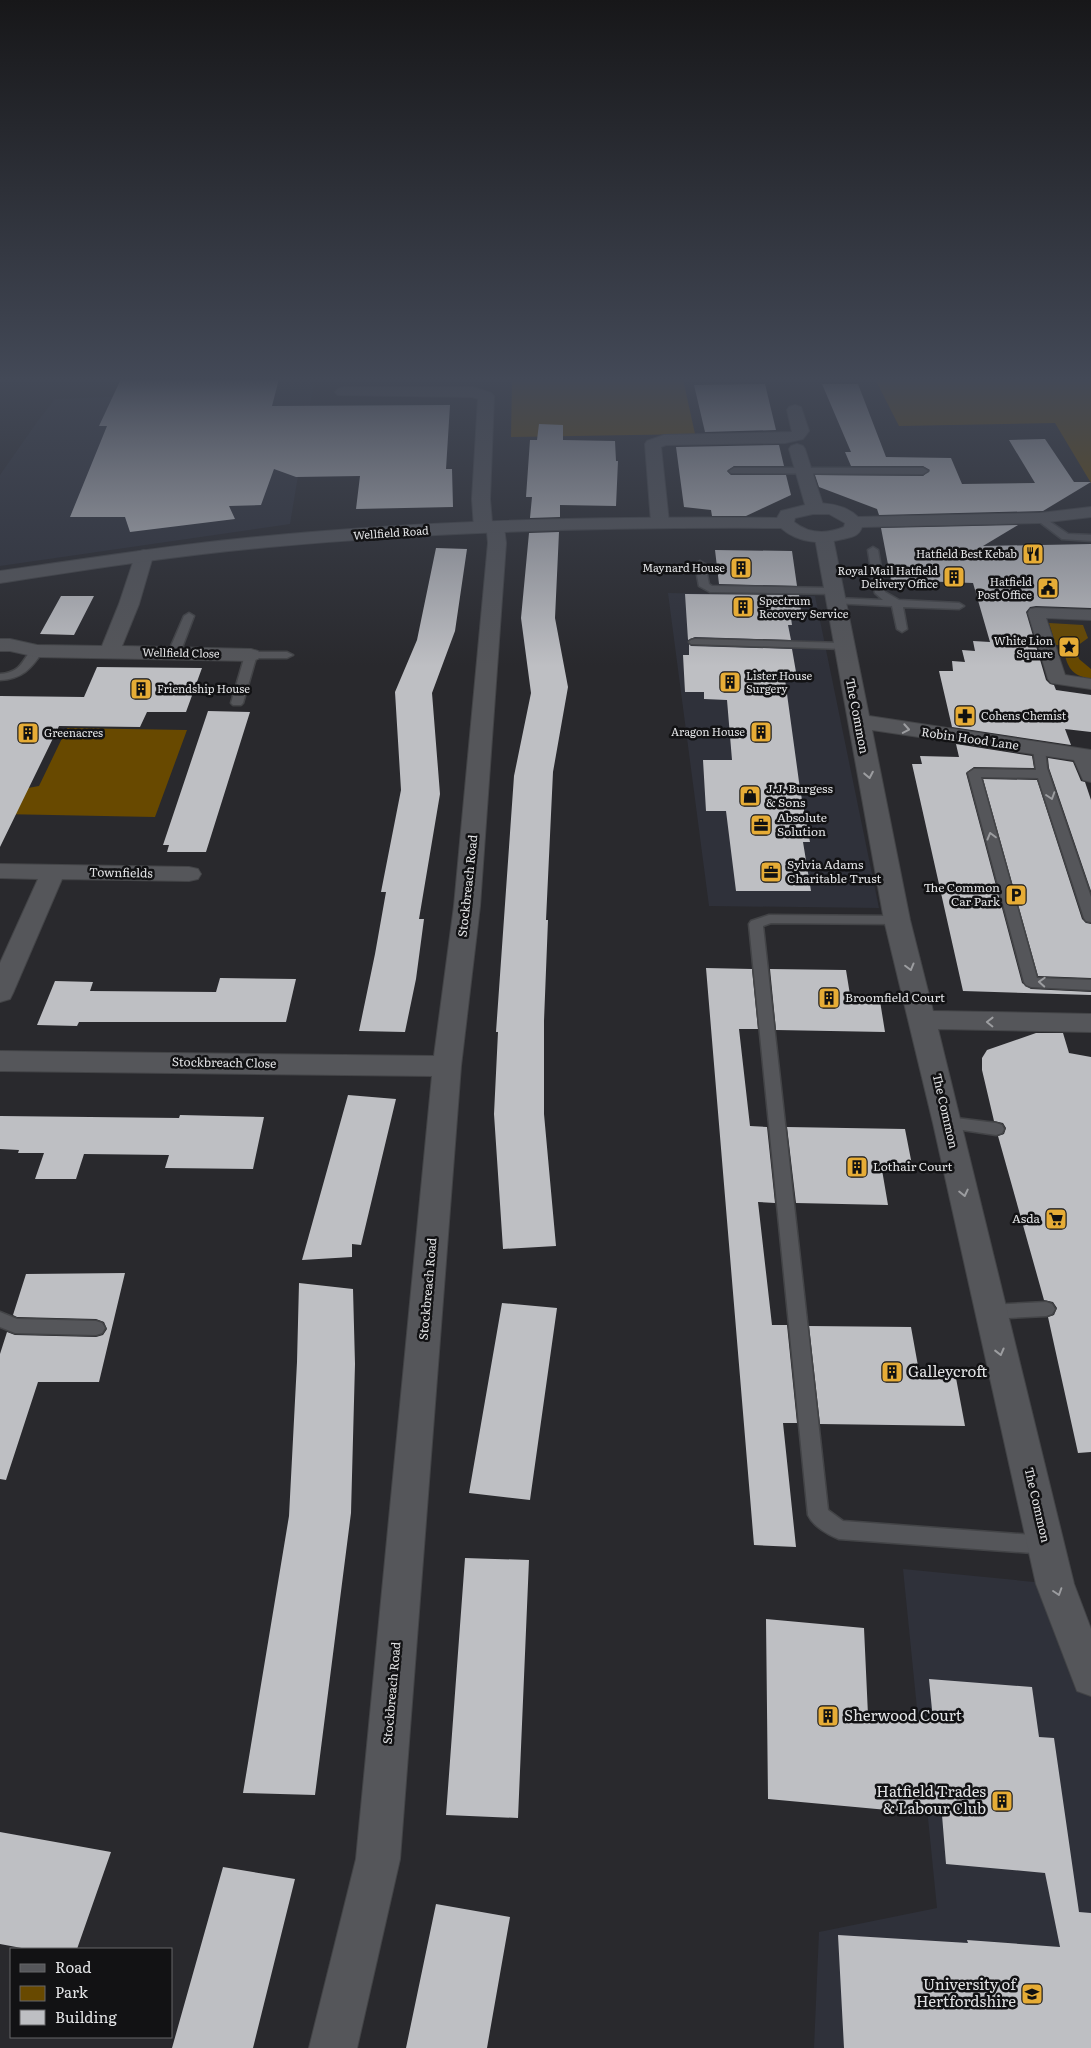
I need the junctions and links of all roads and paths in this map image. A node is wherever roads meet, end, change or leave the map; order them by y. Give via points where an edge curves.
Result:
1 (482, 475) edge
2 (656, 475) edge
3 (806, 475) edge
4 (816, 508) junction
5 (1091, 512) edge
6 (1040, 518) junction
7 (660, 522) junction
8 (854, 522) junction
9 (785, 523) junction
10 (489, 527) junction
11 (824, 538) junction
12 (1091, 538) edge
13 (873, 550) dead end
14 (144, 556) junction
15 (700, 564) dead end
16 (0, 577) edge
17 (835, 596) junction
18 (897, 604) junction
19 (958, 606) dead end
20 (1091, 615) edge
21 (189, 616) dead end
22 (902, 629) dead end
23 (695, 642) dead end
24 (0, 645) edge
25 (844, 646) junction
26 (37, 651) junction
27 (110, 652) junction
28 (174, 654) junction
29 (252, 655) junction
30 (287, 655) dead end
31 (0, 677) edge
32 (1091, 684) edge
33 (236, 703) dead end
34 (858, 721) junction
35 (1039, 749) junction
36 (1088, 762) edge
37 (1044, 774) junction
38 (0, 871) edge
39 (53, 872) junction
40 (189, 874) dead end
41 (1091, 918) edge
42 (897, 920) junction
43 (1091, 985) edge
44 (0, 993) edge
45 (924, 1020) junction
46 (1091, 1022) edge
47 (0, 1061) edge
48 (447, 1066) junction
49 (948, 1123) junction
50 (996, 1129) dead end
51 (1046, 1309) dead end
52 (990, 1312) junction
53 (0, 1320) edge
54 (96, 1328) dead end
55 (1046, 1545) junction
56 (1091, 1678) edge
57 (333, 2048) edge

1 - 10 street, Stockbreach Road via 481,499
2 - 7 street
3 - 4 street
4 - 8 street via 849,516
4 - 9 street via 787,515
5 - 6 street
6 - 8 street
6 - 12 lane via 1066,537
7 - 9 street, Wellfield Road
7 - 10 street, Wellfield Road
8 - 11 street, Wellfield Road via 852,530 841,536
9 - 11 street, Wellfield Road via 793,531
10 - 14 street, Wellfield Road via 270,541
10 - 48 street, Stockbreach Road via 497,543 467,906
11 - 17 street, The Common
13 - 18 lane via 880,593
14 - 16 street, Wellfield Road
14 - 27 street
15 - 17 lane via 704,586 710,589
17 - 18 lane
17 - 25 street, The Common
18 - 19 lane
18 - 22 lane
20 - 32 street via 1036,613 1057,680
21 - 28 lane
23 - 25 lane
24 - 26 street, Wellfield Close
25 - 34 street, The Common
26 - 27 street, Wellfield Close
26 - 31 lane via 24,671
27 - 28 street, Wellfield Close
28 - 29 street, Wellfield Close
29 - 30 lane
29 - 33 lane
34 -> 35 street, Robin Hood Lane
34 -> 42 street, The Common
35 - 36 street, Robin Hood Lane
35 - 37 lane
37 -> 41 lane
43 -> 37 lane via 1030,982 974,773
38 - 39 street, Townfields
39 - 40 street, Townfields
39 - 44 street
42 -> 45 street, The Common
42 - 55 lane via 769,919 756,924 818,1515 839,1530
46 -> 45 street
45 - 49 street, The Common
47 - 48 street, Stockbreach Close
48 - 57 street, Stockbreach Road via 378,1859
49 - 50 lane
49 -> 52 street, The Common
51 - 52 lane
52 -> 55 street, The Common
53 - 54 lane via 15,1326
55 -> 56 street, The Common via 1055,1584

